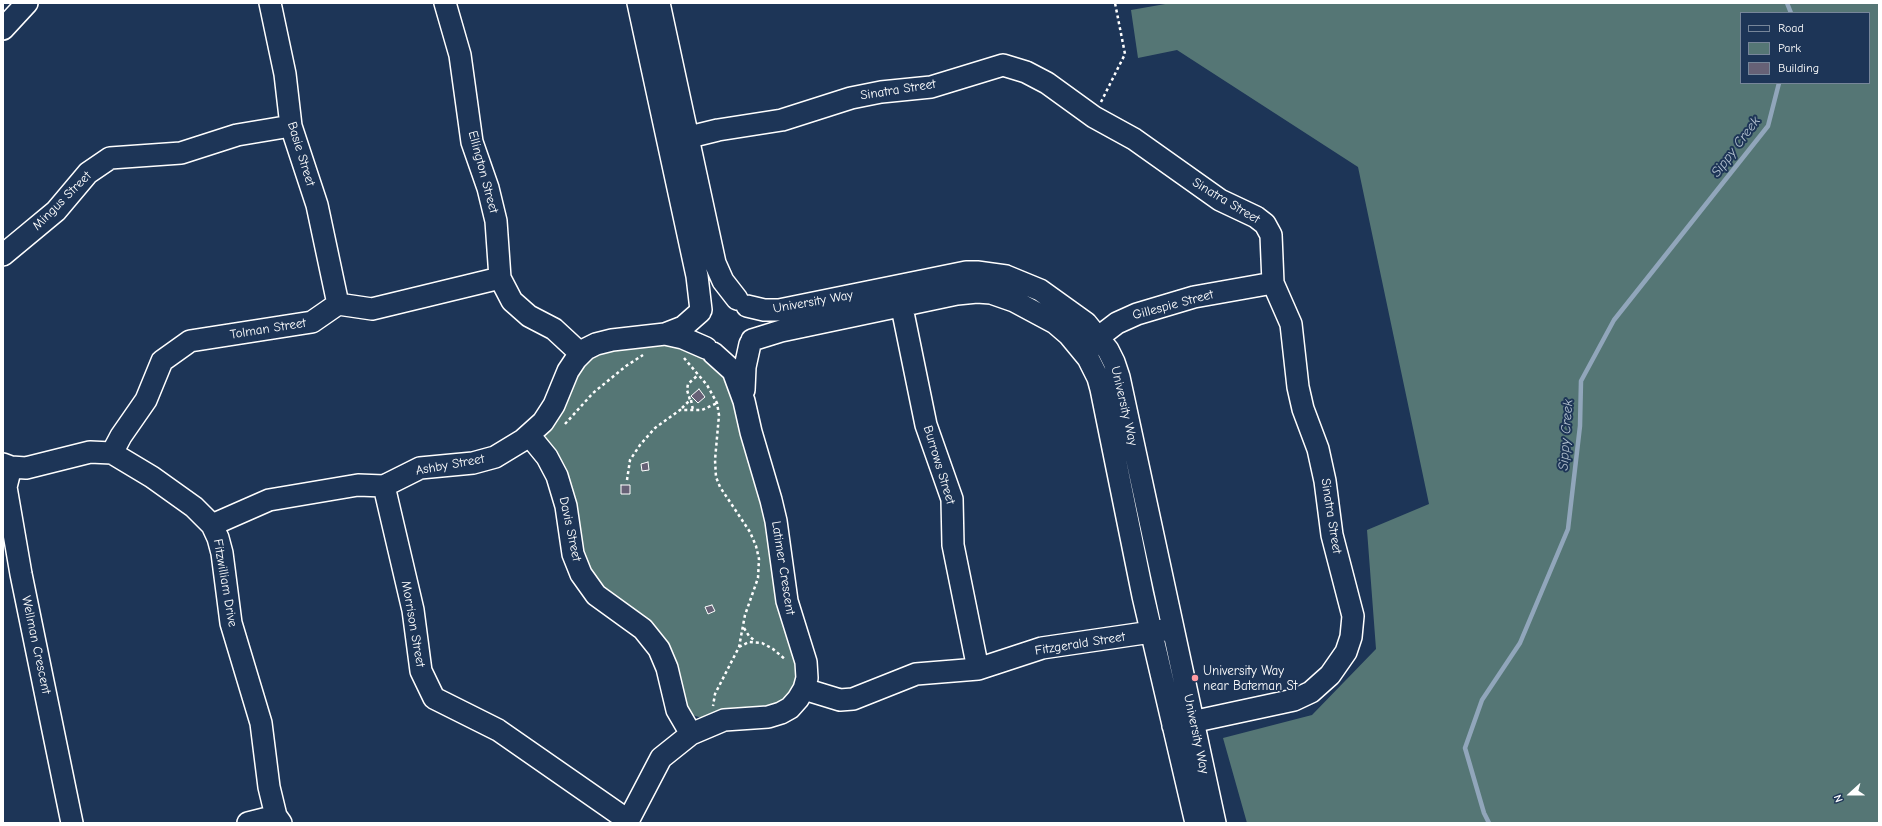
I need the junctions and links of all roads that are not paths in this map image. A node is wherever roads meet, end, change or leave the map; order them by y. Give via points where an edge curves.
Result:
1 (27, 3) edge
2 (270, 3) edge
3 (445, 3) edge
4 (638, 3) edge
5 (659, 3) edge
6 (3, 29) edge
7 (291, 126) junction
8 (678, 140) junction
9 (3, 255) edge
10 (500, 278) junction
11 (1273, 284) junction
12 (898, 286) junction
13 (742, 302) junction
14 (338, 304) junction
15 (902, 306) junction
16 (701, 311) junction
17 (665, 334) junction
18 (1099, 338) junction
19 (751, 342) junction
20 (710, 350) junction
21 (1082, 350) junction
22 (581, 354) junction
23 (744, 400) junction
24 (536, 429) junction
25 (112, 453) junction
26 (7, 465) edge
27 (384, 486) junction
28 (212, 525) junction
29 (1173, 629) junction
30 (1152, 633) junction
31 (978, 669) junction
32 (806, 680) junction
33 (1194, 721) junction
34 (1173, 726) junction
35 (691, 734) junction
36 (279, 819) edge
37 (628, 822) edge
38 (1206, 822) edge
39 (72, 823) edge
40 (248, 823) edge

1 - 6 street
2 - 7 street, Basie Street via 285,74
3 - 10 street, Ellington Street via 460,54 472,142 496,221
4 - 8 street
5 - 8 street
7 - 9 street, Mingus Street via 237,135 180,153 110,158 88,173 56,211
7 - 14 street, Basie Street via 317,205
8 - 11 street, Sinatra Street via 718,130 782,120 851,98 931,87 1003,65 1026,72 1047,83 1094,117 1134,139 1220,200 1265,224 1271,235
8 - 13 street via 715,263 723,282
8 - 16 street
10 - 14 street via 372,309
10 - 22 street, Ellington Street via 512,301 529,316 554,329
11 - 18 street, Gillespie Street via 1194,297 1137,314 1117,323
11 - 33 street, Sinatra Street via 1291,324 1298,387 1318,449 1332,535 1353,616 1351,637 1346,652 1330,675 1311,692 1294,700
12 - 13 street, University Way via 779,310 764,310
12 - 15 street, Burrows Street
12 - 18 street, University Way via 966,272 1006,276 1046,294 1075,313
13 - 16 street via 724,297 717,298 705,305
13 - 19 street via 754,317
14 - 25 street, Tolman Street via 312,322 190,341 162,361 146,400
15 - 19 street, University Way via 781,331
15 - 21 street, University Way via 957,294 991,294 1029,308 1055,323
15 - 31 street, Burrows Street via 926,425 952,499 953,545
16 - 17 street, Ashby Street via 683,326
16 - 20 street via 697,329 700,341
17 - 20 street, Ashby Street
17 - 22 street, Ashby Street via 603,342
18 - 21 street, Gillespie Street
18 - 29 street, University Way via 1114,362 1119,377
19 - 20 street via 743,350 726,356
19 - 23 street, Latimer Crescent via 745,367
20 - 23 street, Latimer Crescent via 733,371
21 - 30 street, University Way via 1096,373 1101,389
22 - 24 street, Ashby Street via 568,371 554,405
23 - 32 street, Latimer Crescent via 776,521 788,609
24 - 27 street, Ashby Street via 509,450 489,459 420,468
24 - 35 street, Davis Street via 555,472 566,506 573,554 581,574 596,595 643,630 659,649 667,668 677,710
25 - 26 street, Fitzwilliam Drive via 90,452 26,468
25 - 28 street, Fitzwilliam Drive via 194,507
26 - 39 street, Wellman Crescent via 7,495 21,574
27 - 28 street, Ashby Street via 358,485 269,500
27 - 37 street, Morrison Street via 413,610 421,670 434,698 498,730
28 - 36 street, Fitzwilliam Drive via 222,553 230,623 261,723 268,787
29 - 30 street, Fitzgerald Street
29 - 33 street, University Way
30 - 31 street, Fitzgerald Street via 1042,648
30 - 34 street, University Way
31 - 32 street, Fitzgerald Street via 916,674 853,699 840,700
32 - 35 street via 790,708 777,715 724,720
33 - 34 street, Sinatra Street
33 - 38 street, University Way
34 - 38 street, University Way
35 - 37 street via 661,758
36 - 40 street

